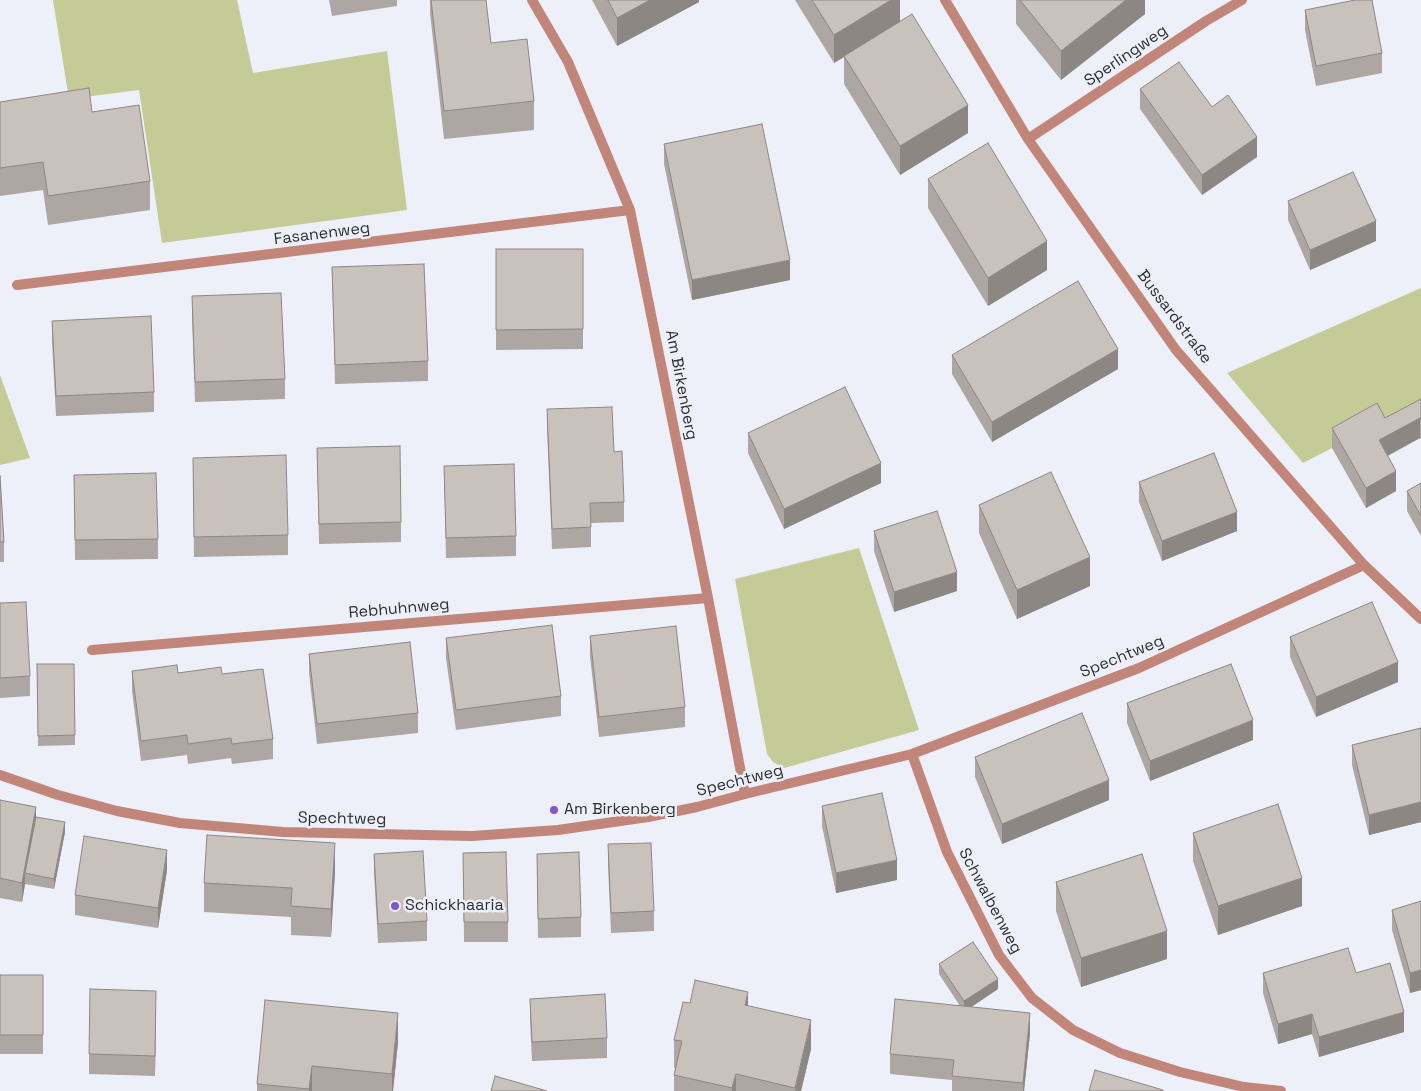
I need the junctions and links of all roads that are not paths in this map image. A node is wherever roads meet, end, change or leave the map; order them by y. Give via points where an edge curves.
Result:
1 (532, 0) edge
2 (945, 0) edge
3 (1242, 0) edge
4 (1028, 139) junction
5 (630, 210) junction
6 (17, 286) dead end
7 (1364, 565) junction
8 (708, 598) junction
9 (1421, 619) edge
10 (92, 650) dead end
11 (912, 754) junction
12 (0, 775) edge
13 (745, 794) junction
14 (1281, 1091) edge

1 - 5 street, Am Birkenberg via 568,62
2 - 4 street, Bussardstraße
3 - 4 street, Sperlingweg via 1206,20
4 - 7 street, Bussardstraße via 1176,350
5 - 6 street, Fasanenweg
5 - 8 street, Am Birkenberg
7 - 9 street, Bussardstraße
7 - 11 street, Spechtweg via 1139,668
8 - 10 street, Rebhuhnweg
8 - 13 street, Am Birkenberg
11 - 13 street, Spechtweg
11 - 14 street, Schwalbenweg via 947,852 999,955 1032,998 1073,1030 1120,1053 1180,1072 1244,1087
12 - 13 street, Spechtweg via 117,811 180,823 284,832 472,836 558,830 648,817

